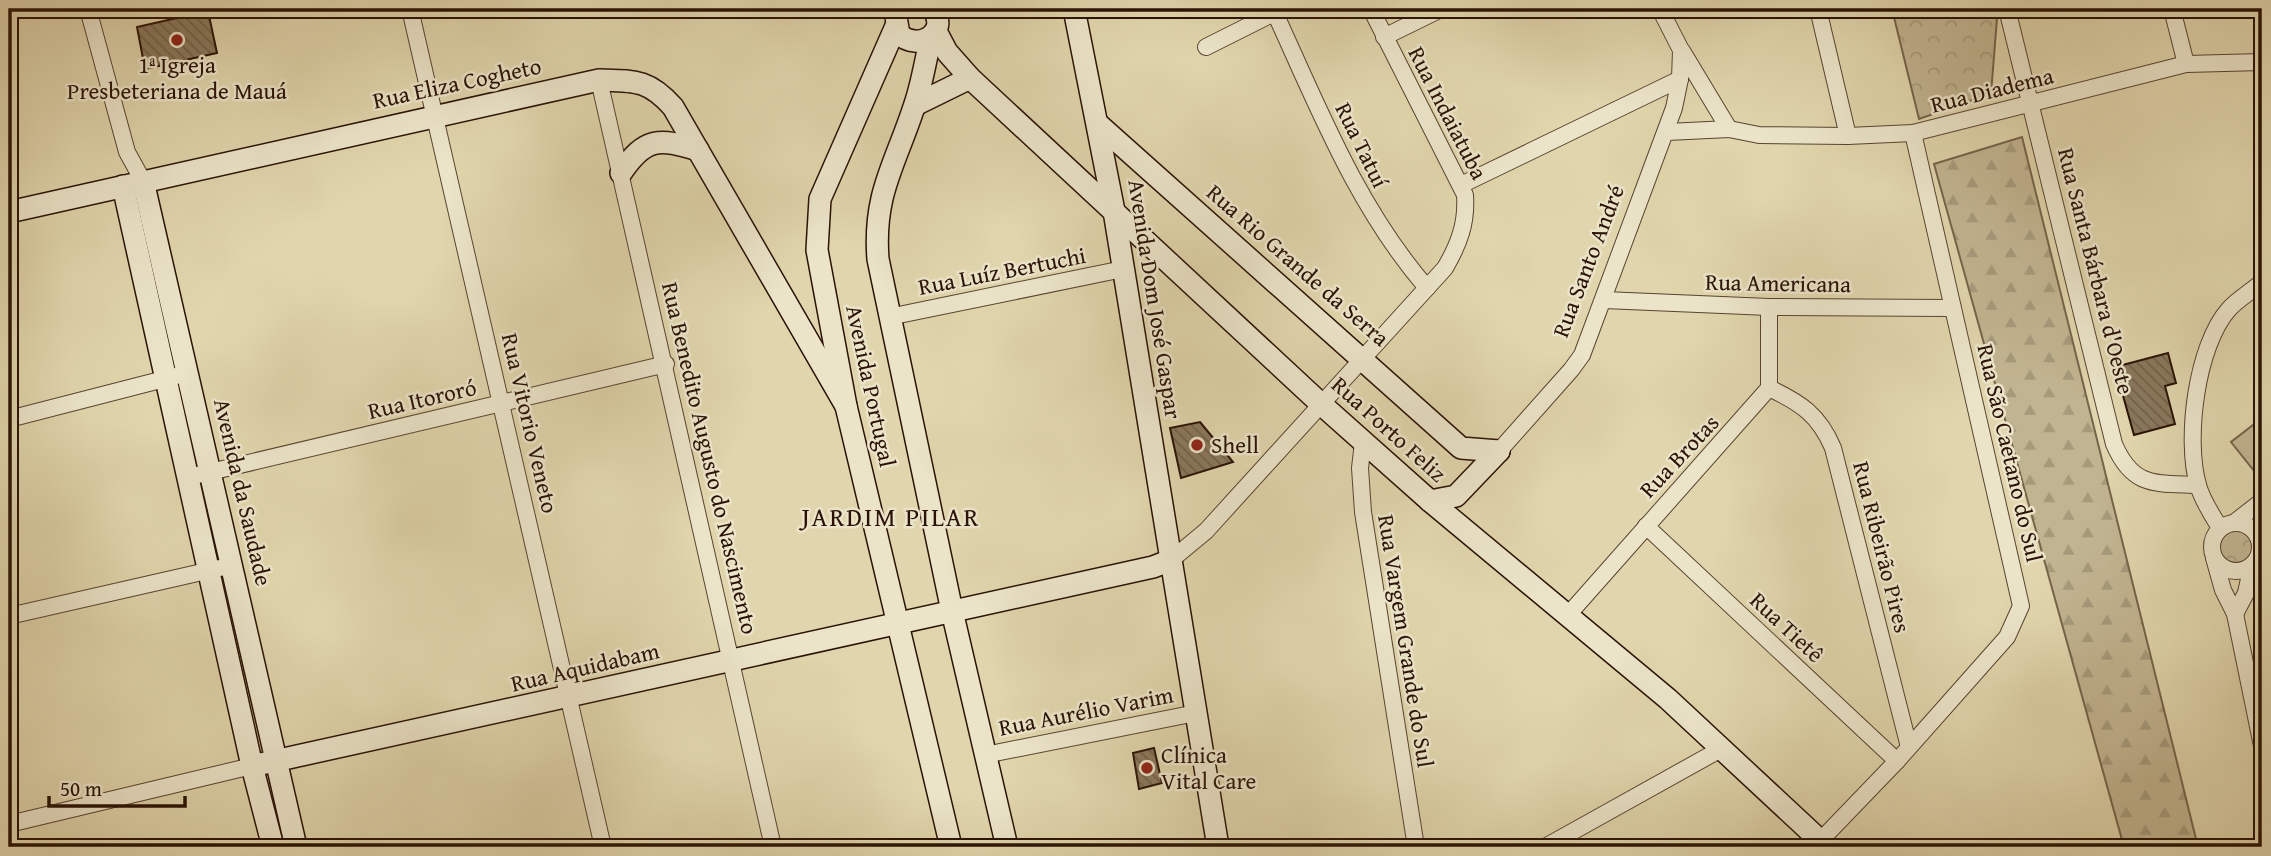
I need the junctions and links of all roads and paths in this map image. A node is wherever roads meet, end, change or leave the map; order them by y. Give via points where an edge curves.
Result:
1 (88, 9) edge
2 (410, 9) edge
3 (933, 9) edge
4 (1074, 9) edge
5 (1371, 9) edge
6 (1441, 9) edge
7 (1660, 9) edge
8 (1818, 9) edge
9 (2007, 9) edge
10 (2172, 9) edge
11 (1279, 11) edge
12 (898, 17) edge
13 (933, 34) junction
14 (1384, 37) junction
15 (1206, 47) dead end
16 (1681, 50) junction
17 (2262, 62) edge
18 (2186, 64) junction
19 (970, 78) junction
20 (1680, 79) junction
21 (598, 80) junction
22 (2032, 103) junction
23 (915, 105) junction
24 (435, 114) junction
25 (1098, 124) junction
26 (1729, 130) junction
27 (1667, 132) junction
28 (1913, 133) junction
29 (1848, 136) junction
30 (698, 150) junction
31 (621, 173) junction
32 (133, 184) junction
33 (1461, 186) junction
34 (1114, 211) junction
35 (9, 212) edge
36 (1124, 269) junction
37 (2262, 282) edge
38 (1427, 288) junction
39 (1604, 300) junction
40 (1769, 307) junction
41 (1952, 308) junction
42 (797, 317) junction
43 (889, 317) junction
44 (830, 320) junction
45 (1364, 358) junction
46 (666, 364) junction
47 (189, 373) junction
48 (167, 379) junction
49 (1769, 387) junction
50 (503, 404) junction
51 (1321, 404) junction
52 (846, 406) junction
53 (9, 419) edge
54 (1363, 442) junction
55 (1461, 448) junction
56 (1499, 451) junction
57 (211, 472) junction
58 (189, 477) junction
59 (2198, 485) junction
60 (1460, 491) junction
61 (1430, 501) junction
62 (2262, 501) edge
63 (2227, 525) junction
64 (1646, 527) junction
65 (1465, 531) junction
66 (2261, 542) edge
67 (2214, 558) junction
68 (1171, 560) junction
69 (233, 565) junction
70 (2252, 565) junction
71 (210, 571) junction
72 (952, 611) junction
73 (2235, 614) junction
74 (1568, 615) junction
75 (9, 616) edge
76 (896, 623) junction
77 (733, 660) junction
78 (569, 698) junction
79 (1196, 713) junction
80 (2262, 746) edge
81 (1909, 747) junction
82 (1721, 749) junction
83 (985, 755) junction
84 (1897, 761) junction
85 (274, 762) junction
86 (252, 766) junction
87 (9, 824) edge
88 (1820, 845) edge
89 (272, 847) edge
90 (296, 847) edge
91 (603, 847) edge
92 (773, 847) edge
93 (951, 847) edge
94 (1007, 847) edge
95 (1218, 847) edge
96 (1416, 847) edge
97 (1545, 847) edge

1 - 32 street, Avenida da Saudade
2 - 24 street, Rua Vitorio Veneto
3 - 13 street via 938,22
4 - 25 street, Avenida Dom José Gaspar
5 - 14 street, Rua Indaiatuba
6 - 14 street
7 - 16 street, Rua Santo André
8 - 29 street
9 - 22 street, Rua Santa Bárbara d'Oeste
10 - 18 street
11 - 15 street
11 - 38 street, Rua Tatuí via 1341,158 1391,243
12 - 13 street via 905,40 914,43
12 - 44 street, Avenida Portugal via 820,199 817,250
13 - 19 street, Rua Porto Feliz
13 - 23 street, Avenida Portugal
14 - 33 street, Rua Indaiatuba
16 - 20 street, Rua Santo André
16 - 26 street
17 - 18 street, Rua Diadema
18 - 22 street, Rua Diadema
19 - 23 street
19 - 34 street, Rua Porto Feliz
20 - 27 street, Rua Santo André
20 - 33 street
21 - 24 street, Rua Eliza Cogheto
21 - 30 street, Rua Eliza Cogheto via 637,81 657,90 673,107
21 - 31 street, Rua Benedito Augusto do Nascimento
22 - 28 street, Rua Diadema
22 - 59 street, Rua Santa Bárbara d'Oeste via 2114,444 2130,473 2143,481
23 - 43 street, Avenida Portugal via 882,192 876,225
24 - 32 street, Rua Eliza Cogheto
24 - 50 street, Rua Vitorio Veneto
25 - 34 street, Avenida Dom José Gaspar
25 - 45 street, Rua Rio Grande da Serra
26 - 27 street, Rua Diadema
26 - 29 street, Rua Diadema
27 - 39 street, Rua Santo André
28 - 29 street, Rua Diadema
28 - 41 street, Rua São Caetano do Sul
30 - 31 street via 656,142 635,153
30 - 42 street, Rua Eliza Cogheto
31 - 46 street, Rua Benedito Augusto do Nascimento
32 - 35 street, Rua Eliza Cogheto
32 - 47 street, Avenida da Saudade
32 - 48 street, Avenida da Saudade
33 - 38 street, Rua Indaiatuba via 1466,210 1463,229 1445,268
34 - 36 street, Avenida Dom José Gaspar
34 - 51 street, Rua Porto Feliz
36 - 43 street, Rua Luíz Bertuchi
36 - 68 street, Avenida Dom José Gaspar
37 - 59 street via 2229,309 2211,338 2197,394 2193,442
38 - 45 street, Rua Indaiatuba
39 - 40 street, Rua Americana
39 - 56 street, Rua Santo André via 1572,370
40 - 41 street, Rua Americana
40 - 49 street
41 - 81 street, Rua São Caetano do Sul via 2021,606 2007,637
42 - 44 street
42 - 52 street, Rua Eliza Cogheto
43 - 72 street, Avenida Portugal
44 - 52 street, Avenida Portugal
45 - 51 street, Rua Indaiatuba
45 - 55 street, Rua Rio Grande da Serra
46 - 50 street, Rua Itororó
46 - 77 street, Rua Benedito Augusto do Nascimento
47 - 48 street
47 - 57 street, Avenida da Saudade
48 - 53 street
48 - 58 street, Avenida da Saudade
49 - 64 street, Rua Brotas
49 - 81 street, Rua Ribeirão Pires via 1812,411 1833,447
50 - 57 street, Rua Itororó
50 - 78 street, Rua Vitorio Veneto
51 - 54 street, Rua Porto Feliz
51 - 68 street, Rua Indaiatuba via 1206,531
52 - 76 street, Avenida Portugal
54 - 61 street, Rua Porto Feliz
54 - 96 street, Rua Vargem Grande do Sul via 1363,512
55 - 56 street
55 - 60 street
56 - 60 street, Rua Santo André
57 - 58 street, Rua Itororó
57 - 69 street, Avenida da Saudade
58 - 71 street, Avenida da Saudade
59 - 63 street
60 - 61 street
60 - 65 street
61 - 65 street, Rua Porto Feliz
62 - 63 street
63 - 66 street via 2253,529
63 - 67 street via 2212,541
64 - 74 street, Rua Brotas
64 - 84 street, Rua Tietê
65 - 74 street, Rua Porto Feliz
66 - 70 street
67 - 70 street via 2232,571
67 - 73 street
68 - 72 street, Rua Aquidabam
68 - 79 street, Avenida Dom José Gaspar
69 - 71 street
69 - 85 street, Avenida da Saudade
70 - 73 street via 2246,593
71 - 75 street
71 - 86 street, Avenida da Saudade
72 - 76 street, Rua Aquidabam
72 - 83 street, Avenida Portugal
73 - 80 street
74 - 82 street, Rua Porto Feliz
76 - 77 street, Rua Aquidabam
76 - 93 street, Avenida Portugal
77 - 78 street, Rua Aquidabam
77 - 92 street, Rua Benedito Augusto do Nascimento
78 - 85 street, Rua Aquidabam
78 - 91 street, Rua Vitorio Veneto
79 - 83 street, Rua Aurélio Varim
79 - 95 street, Avenida Dom José Gaspar
81 - 84 street, Rua São Caetano do Sul
82 - 88 street, Rua Porto Feliz
82 - 97 street
83 - 94 street, Avenida Portugal
84 - 88 street, Rua São Caetano do Sul
85 - 86 street, Rua Aquidabam
85 - 90 street, Avenida da Saudade
86 - 87 street, Rua Aquidabam
86 - 89 street, Avenida da Saudade

